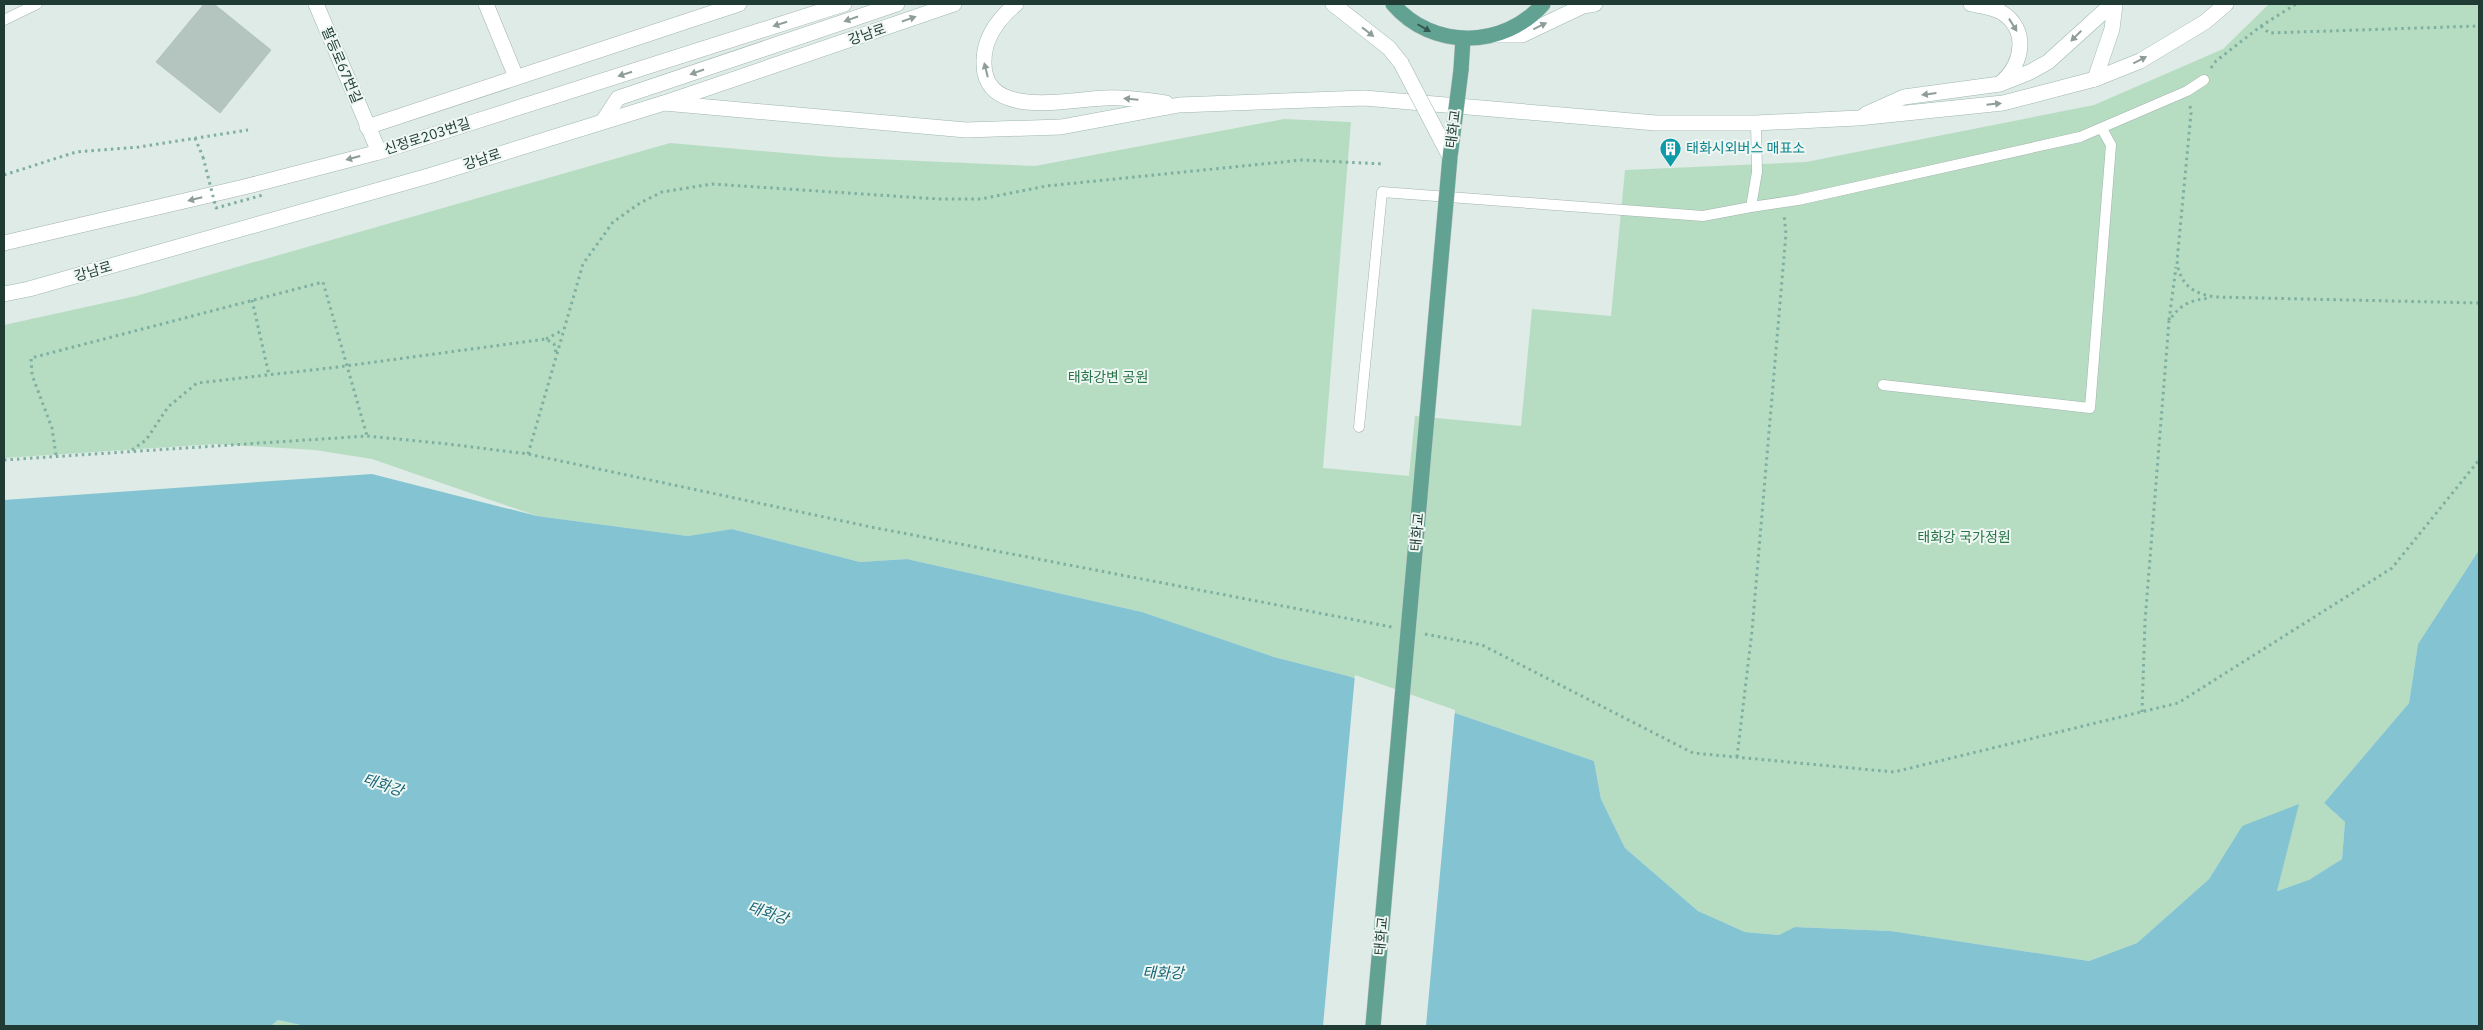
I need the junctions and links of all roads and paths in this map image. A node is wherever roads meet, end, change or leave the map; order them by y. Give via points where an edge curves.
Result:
1 (37, 4) edge
2 (316, 4) edge
3 (486, 4) edge
4 (739, 4) edge
5 (844, 4) edge
6 (897, 4) edge
7 (954, 4) edge
8 (1016, 4) edge
9 (1334, 4) edge
10 (1393, 4) edge
11 (1543, 4) edge
12 (1594, 4) edge
13 (1971, 4) edge
14 (2114, 4) edge
15 (2226, 4) edge
16 (2296, 4) edge
17 (825, 7) edge
18 (4, 20) edge
19 (2261, 26) junction
20 (2479, 26) edge
21 (1494, 35) junction
22 (1463, 39) junction
23 (516, 77) junction
24 (2095, 79) junction
25 (2204, 80) joint
26 (2000, 84) junction
27 (2187, 91) junction
28 (664, 103) junction
29 (1180, 105) junction
30 (1858, 118) junction
31 (603, 121) junction
32 (1756, 123) junction
33 (368, 127) junction
34 (2102, 128) junction
35 (248, 130) dead end
36 (195, 138) junction
37 (379, 152) junction
38 (1450, 156) junction
39 (1384, 164) dead end
40 (4, 175) edge
41 (263, 195) dead end
42 (1782, 202) junction
43 (1751, 207) junction
44 (4, 243) edge
45 (2177, 261) junction
46 (4, 294) edge
47 (2216, 297) junction
48 (252, 300) junction
49 (2479, 303) edge
50 (2169, 321) junction
51 (564, 329) junction
52 (546, 339) junction
53 (557, 355) junction
54 (349, 366) junction
55 (270, 375) junction
56 (1883, 385) dead end
57 (1359, 427) dead end
58 (367, 436) junction
59 (146, 440) junction
60 (150, 449) junction
61 (132, 450) junction
62 (528, 454) junction
63 (56, 455) junction
64 (4, 460) edge
65 (2479, 460) edge
66 (1396, 628) dead end
67 (1415, 632) dead end
68 (2142, 712) junction
69 (1737, 757) junction
70 (1373, 1026) edge

1 - 18 lane
2 - 33 main road, 팔등로67번길
3 - 23 main road
4 - 23 main road
5 - 17 main road, 신정로203번길
6 -> 31 main road via 618,98
28 -> 7 main road, 강남로
29 -> 8 main road via 1128,98 1029,103 1006,98 991,85 984,68 984,47 995,27
9 -> 38 main road, bridge via 1388,48 1401,63
10 -> 22 main road via 1402,15 1431,32
11 - 21 main road via 1514,28
21 -> 12 main road via 1522,35 1583,6
13 -> 26 main road via 2001,11 2017,32 2021,46 2019,60 2013,72
14 - 24 main road via 2112,29
14 -> 26 main road via 2048,62
24 -> 15 main road via 2140,61 2205,22
16 - 19 path
17 -> 37 main road, 신정로203번길
19 - 20 path via 2269,33
19 - 25 path via 2216,60
21 - 22 main road
22 - 38 main road, 태화교, bridge
23 - 33 main road
30 -> 24 main road via 2003,103
25 - 27 lane
26 -> 30 main road via 1904,97
27 - 34 lane
27 - 45 path via 2191,114
28 - 29 main road via 966,130 1061,127
28 - 31 main road, 강남로
29 - 32 main road via 1364,98 1656,123
30 - 32 main road
31 - 46 main road, 강남로 via 432,175
32 - 43 lane via 1757,172
33 - 37 main road, 팔등로67번길
34 - 42 lane via 2080,138
34 - 56 lane via 2110,145 2090,408
35 - 36 path
36 - 40 path via 76,152
36 - 41 path, bridge via 216,208
37 -> 44 main road, 신정로203번길
38 - 70 main road, 태화교, bridge
39 - 51 path via 1302,160 1046,186 982,199 712,184 662,192 613,222 603,235 583,264
42 - 43 lane
42 - 69 path via 1786,243 1752,631
43 - 57 lane via 1703,216 1382,192
45 - 47 path via 2178,272 2185,285 2196,292
45 - 50 path
47 - 49 path
47 - 50 path via 2190,301
48 - 54 path via 323,282
48 - 55 path
48 - 63 path via 31,358 32,375 52,428
50 - 68 path via 2145,621
51 - 52 path
51 - 53 path
52 - 53 path via 554,344
52 - 54 path
53 - 62 path
54 - 55 path
54 - 58 path
55 - 59 path via 197,383 168,406
58 - 60 path
58 - 62 path
59 - 60 path
59 - 61 path
60 - 61 path
61 - 63 path
62 - 66 path via 871,527
63 - 64 path
65 - 68 path via 2392,568 2178,703
67 - 69 path via 1482,645 1693,753
68 - 69 path via 1894,772

